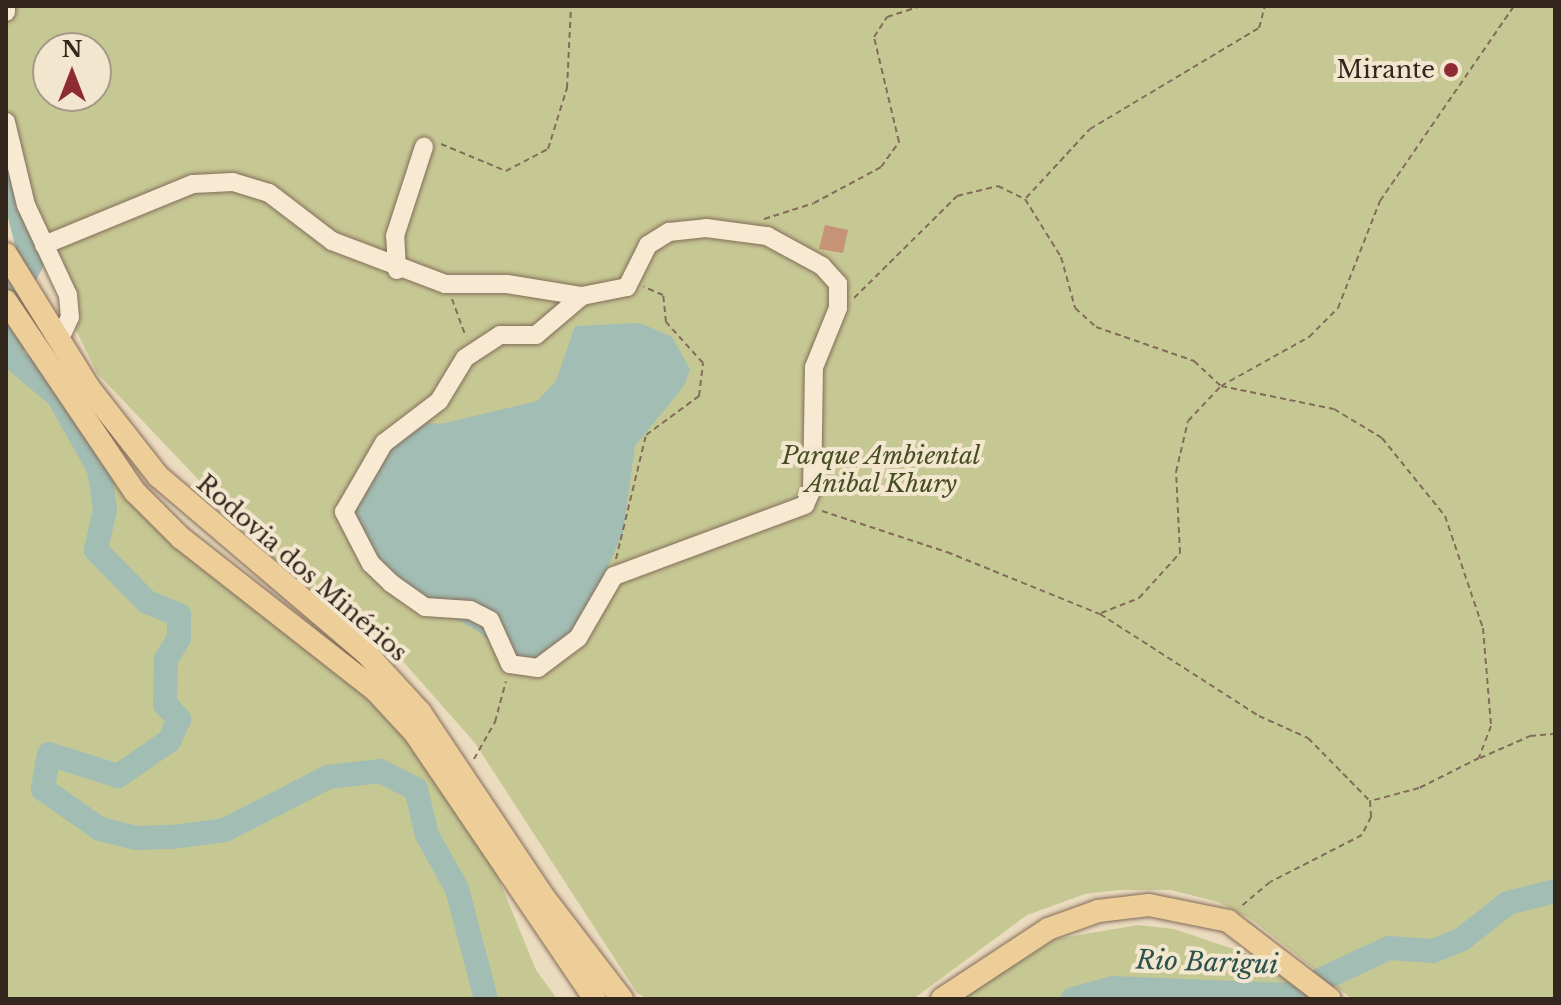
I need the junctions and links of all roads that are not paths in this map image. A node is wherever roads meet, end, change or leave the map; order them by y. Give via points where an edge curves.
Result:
1 (6, 6) edge
2 (6, 12) edge
3 (6, 122) edge
4 (424, 147) road end
5 (44, 245) junction
6 (6, 254) edge
7 (397, 270) junction
8 (582, 296) junction
9 (6, 301) edge
10 (60, 338) junction
11 (595, 999) edge
12 (622, 999) edge
13 (942, 999) edge
14 (1330, 999) edge

1 - 2 street
3 - 5 street via 11,155
4 - 7 street via 395,236
5 - 7 street via 193,184 233,182 269,193 332,241
5 - 10 street via 69,301
6 - 10 main road, Rodovia dos Minérios
7 - 8 street via 445,284 507,284
8 - 8 street via 627,287 648,245 669,232 736,228 767,236 822,266 838,284 838,308 814,367 812,489 805,505 614,576 593,619 565,653 538,668 510,664 490,620 470,610 425,607 391,583 365,555 344,512 384,443 439,401 465,358 500,335 536,335
9 - 11 main road, Rodovia dos Minérios via 135,492 181,538 376,691 414,732
10 - 12 main road, Rodovia dos Minérios via 89,388 158,476 366,653 465,774 543,896
13 - 14 main road via 1048,929 1098,911 1149,905 1228,921

